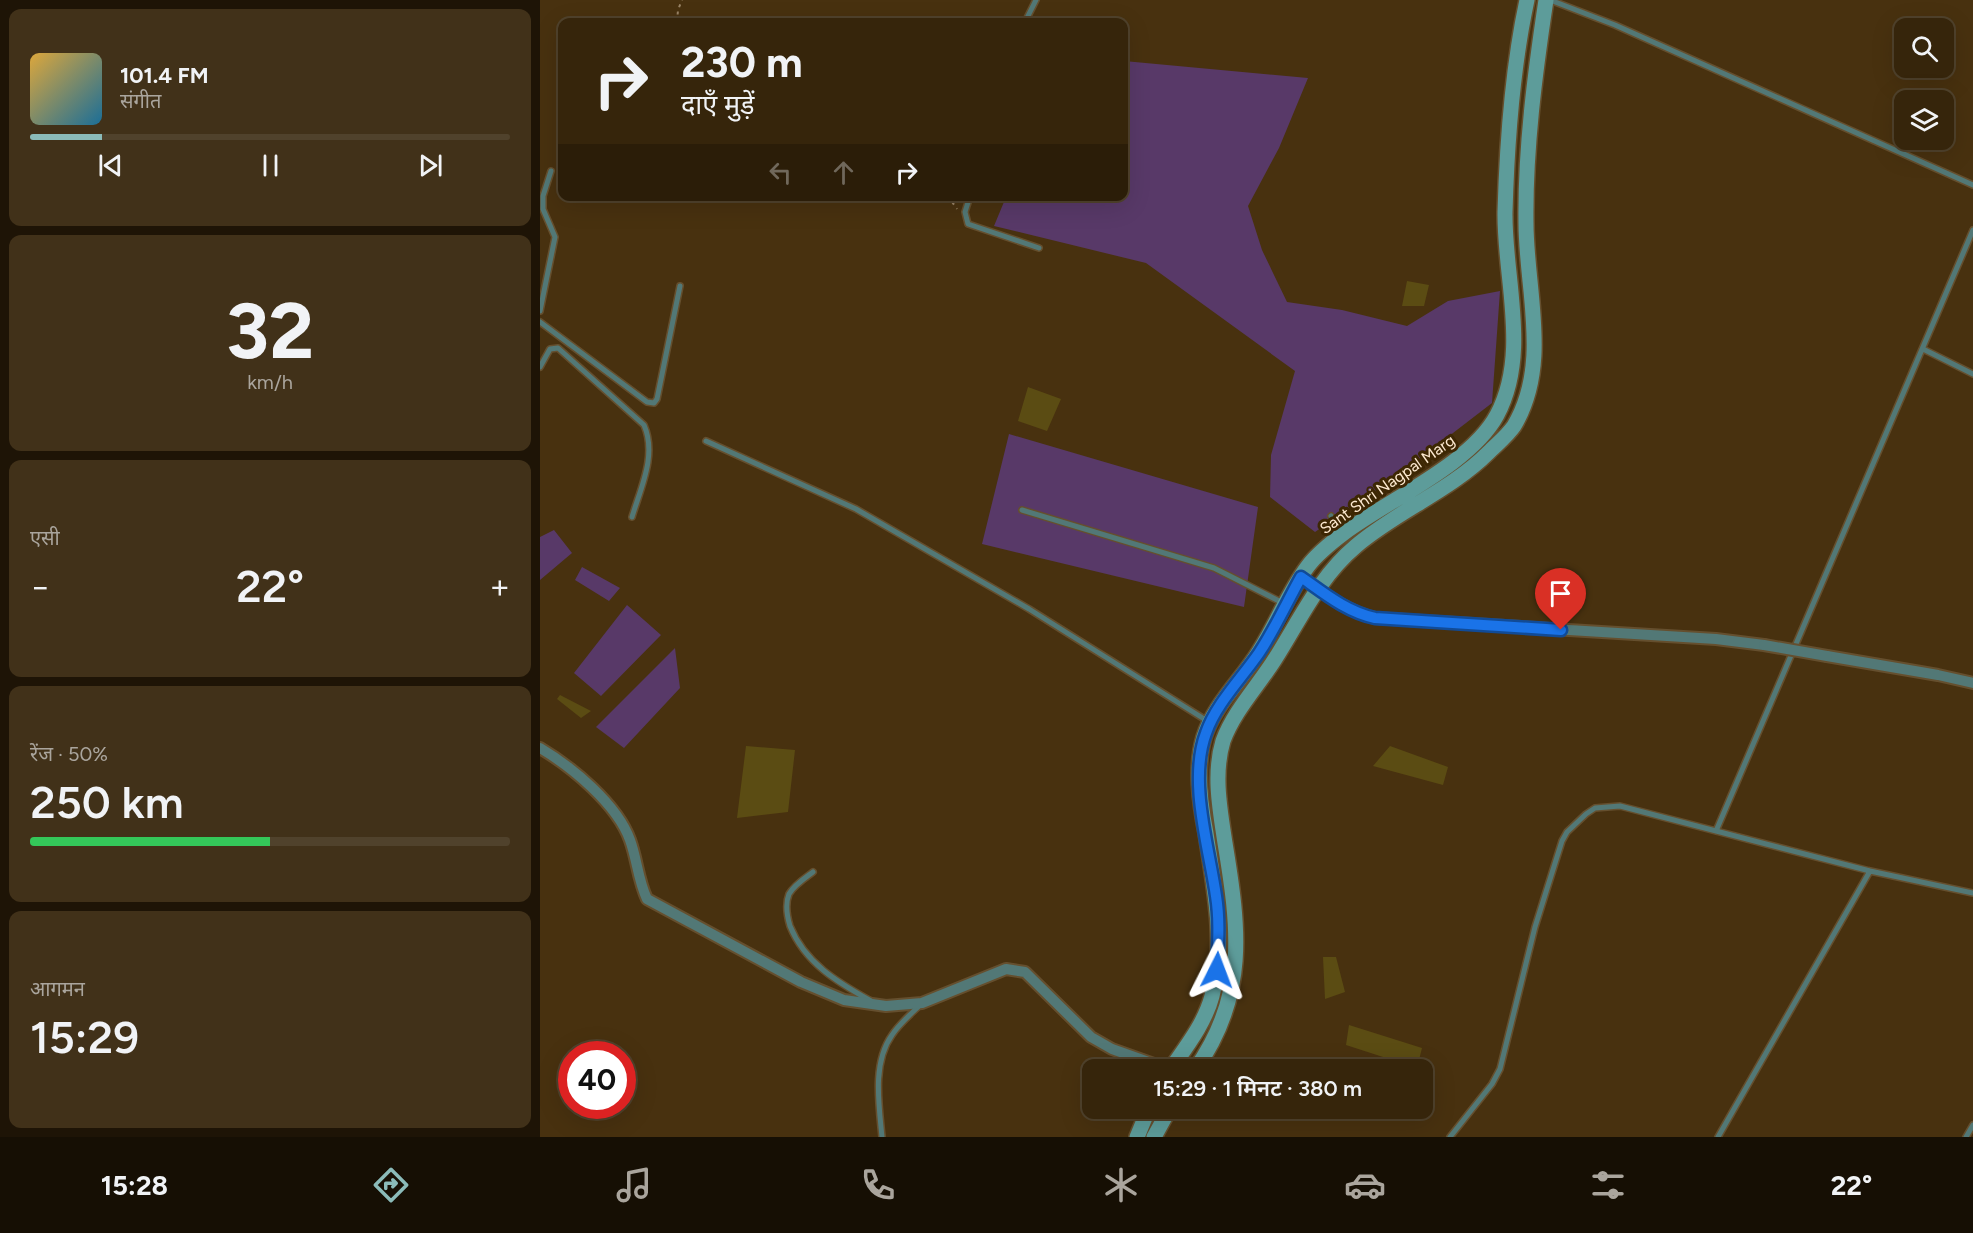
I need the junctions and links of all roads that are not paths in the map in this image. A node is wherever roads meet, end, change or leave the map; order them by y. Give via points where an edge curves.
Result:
1 (1036, 0) edge
2 (1527, 0) edge
3 (1548, 0) edge
4 (1027, 18) edge
5 (551, 171) dead end
6 (1973, 186) edge
7 (968, 201) edge
8 (1973, 230) edge
9 (1040, 248) dead end
10 (680, 286) dead end
11 (540, 311) edge
12 (540, 322) edge
13 (1923, 349) junction
14 (540, 367) edge
15 (1973, 374) edge
16 (706, 441) dead end
17 (1023, 510) dead end
18 (1331, 516) dead end
19 (632, 517) dead end
20 (1342, 534) junction
21 (1301, 577) junction
22 (1317, 589) junction
23 (1286, 605) junction
24 (1973, 684) edge
25 (1210, 722) junction
26 (540, 748) edge
27 (1716, 831) junction
28 (1870, 871) junction
29 (813, 872) dead end
30 (1973, 893) edge
31 (922, 1003) junction
32 (879, 1005) junction
33 (1143, 1059) edge
34 (1177, 1059) edge
35 (1202, 1059) edge
36 (1144, 1119) edge
37 (1164, 1119) edge
38 (1973, 1125) edge
39 (882, 1137) edge
40 (1137, 1137) edge
41 (1154, 1137) edge
42 (1450, 1137) edge
43 (1718, 1137) edge
44 (1966, 1137) edge

1 - 4 lane
2 - 20 street, Sant Shri Nagpal Marg via 1511,114 1506,203 1514,343 1513,366 1504,399 1485,432 1464,452
3 - 6 lane via 1615,25
3 - 22 street, Sant Shri Nagpal Marg via 1532,120 1526,223 1535,349 1521,411 1513,427 1475,466 1356,546
5 - 11 lane via 543,209 555,237
7 - 9 lane via 965,212 968,224
8 - 13 lane
10 - 12 lane via 654,403 647,402
13 - 15 lane
13 - 27 lane
14 - 19 lane via 550,349 558,348 644,425 648,462
16 - 25 lane via 856,509 1029,609
17 - 23 lane via 1214,568
18 - 20 lane
20 - 21 street, Sant Shri Nagpal Marg via 1309,564
21 - 22 street
21 - 23 street, Sant Shri Nagpal Marg
22 - 24 street, bridge via 1351,610 1375,618 1716,639
22 - 35 street, Sant Shri Nagpal Marg via 1232,722 1222,745 1218,789 1236,909 1235,963 1229,1003
23 - 25 street, Sant Shri Nagpal Marg
25 - 34 street, Sant Shri Nagpal Marg via 1200,756 1200,782 1216,899 1217,970 1212,998
26 - 32 street via 599,795 619,820 630,839 642,889 651,902 824,993
27 - 28 lane
27 - 42 lane via 1607,806 1586,814 1567,832 1535,927 1500,1069
28 - 30 lane
28 - 43 lane
29 - 32 lane via 790,893 786,905 794,934 815,964
31 - 32 street
31 - 33 street via 997,972 1017,969 1025,972 1100,1043
31 - 39 lane via 892,1034 885,1047 879,1070
36 - 40 street
37 - 41 street
38 - 44 lane

